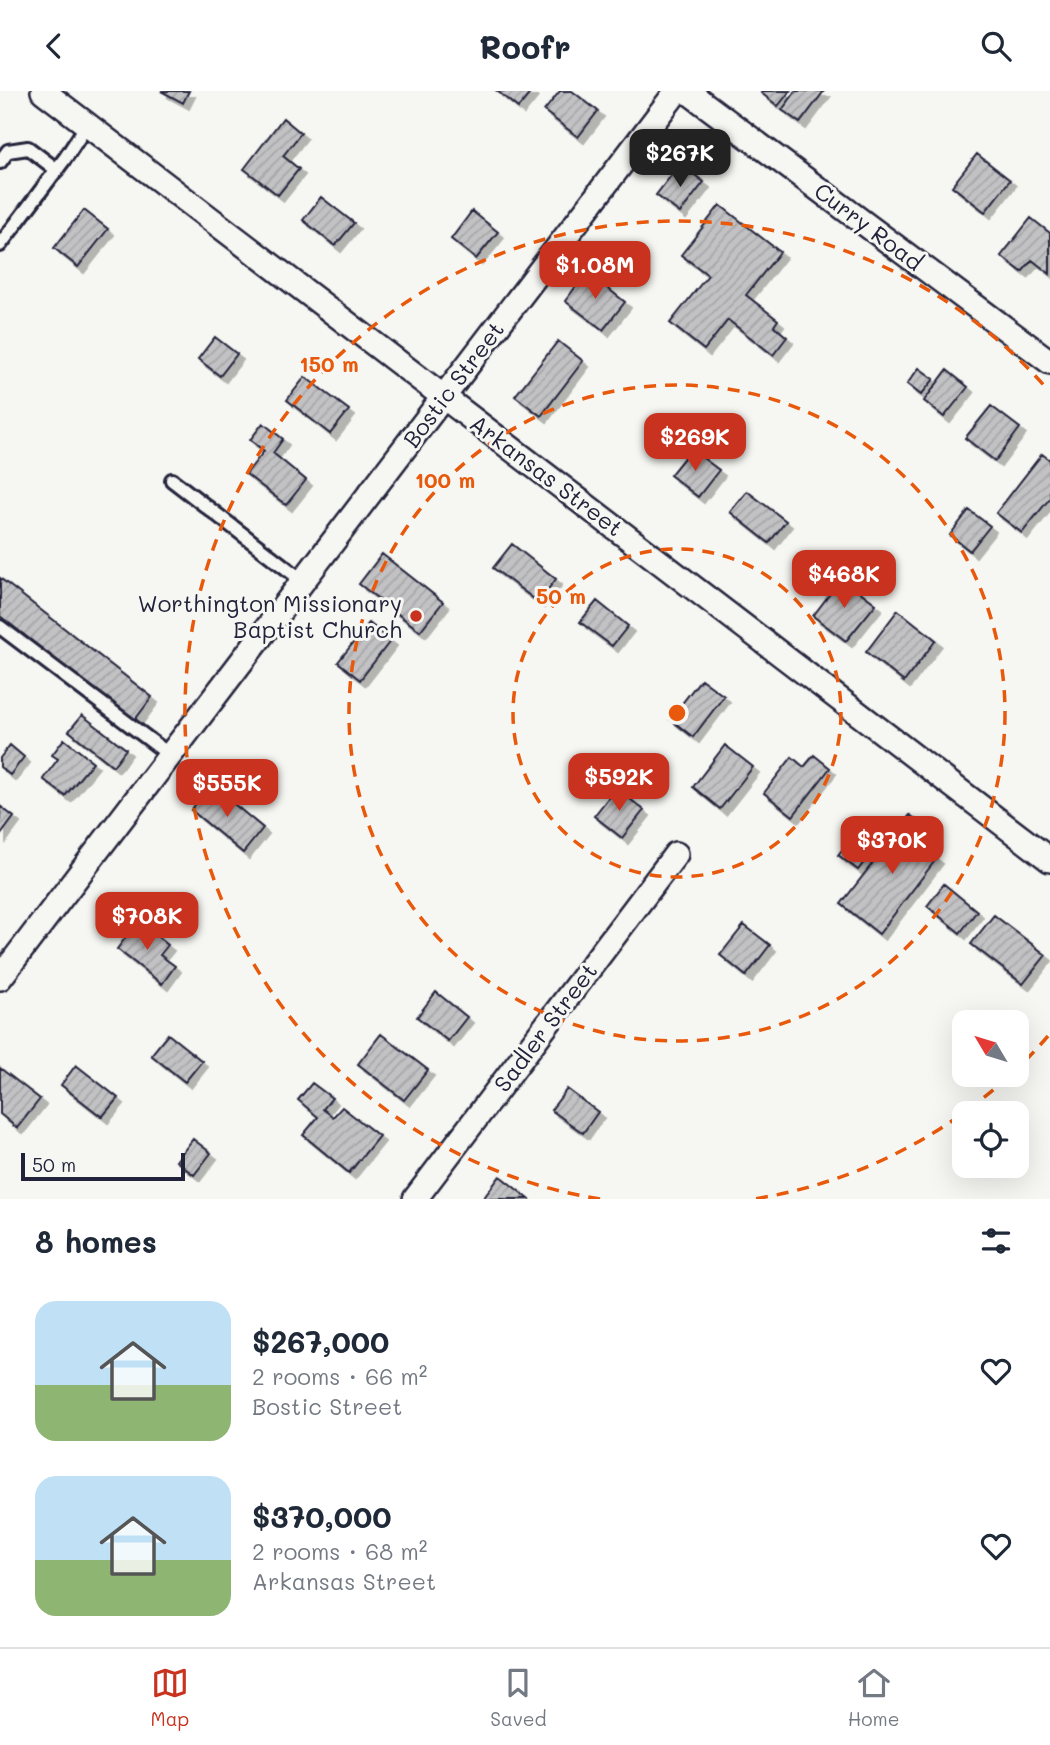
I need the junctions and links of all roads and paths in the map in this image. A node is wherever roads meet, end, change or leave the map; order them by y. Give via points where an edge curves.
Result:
1 (43, 91) edge
2 (677, 91) edge
3 (687, 91) edge
4 (87, 125) junction
5 (0, 162) edge
6 (57, 170) junction
7 (0, 245) edge
8 (1050, 362) edge
9 (443, 396) junction
10 (173, 480) dead end
11 (303, 581) junction
12 (0, 627) edge
13 (172, 756) junction
14 (676, 854) dead end
15 (1050, 860) edge
16 (4, 963) edge
17 (415, 1199) edge

1 - 4 street, Arkansas Street
2 - 9 street, Bostic Street
3 - 8 street, Curry Road
4 - 6 lane
4 - 9 street, Arkansas Street
5 - 6 lane via 8,151 27,148
6 - 7 lane
9 - 11 street, Bostic Street
9 - 15 street, Arkansas Street
10 - 11 lane
11 - 13 street, Bostic Street
12 - 13 lane
13 - 16 street, Bostic Street
14 - 17 street, Sadler Street

